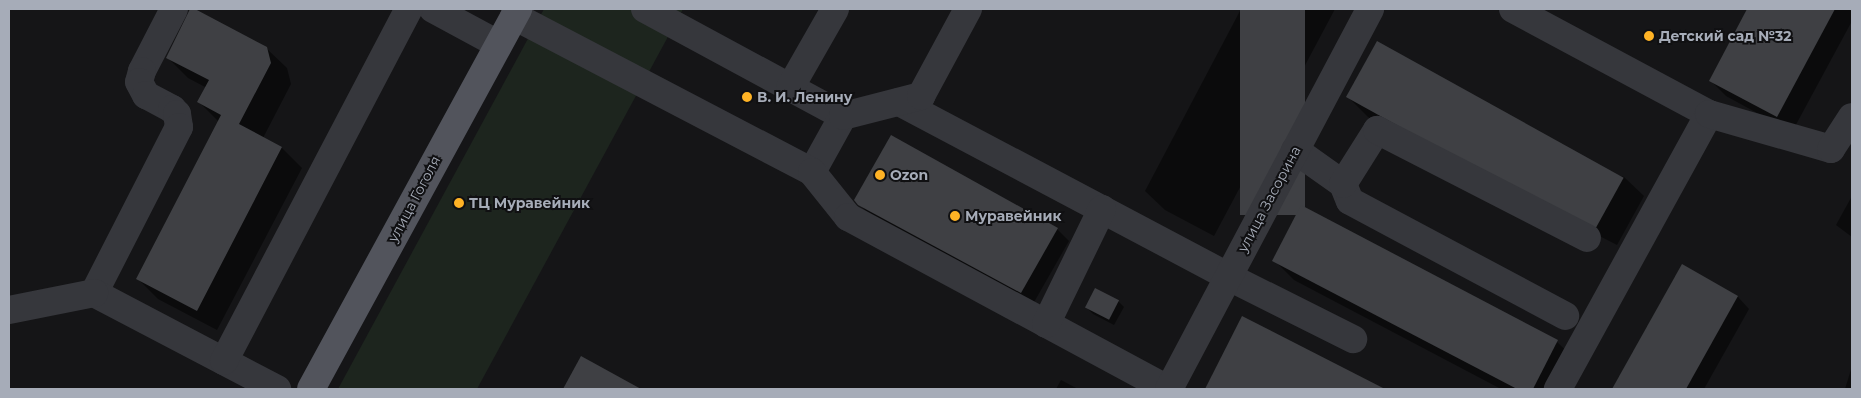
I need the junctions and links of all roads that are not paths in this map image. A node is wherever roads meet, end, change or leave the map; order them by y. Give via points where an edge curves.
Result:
1 (174, 9) edge
2 (409, 9) edge
3 (433, 9) edge
4 (645, 9) edge
5 (835, 9) edge
6 (968, 9) edge
7 (1370, 9) edge
8 (1513, 9) edge
9 (516, 12) edge
10 (498, 44) junction
11 (790, 88) junction
12 (899, 102) junction
13 (1709, 114) junction
14 (842, 116) junction
15 (1852, 117) edge
16 (1295, 150) junction
17 (812, 172) junction
18 (1343, 184) junction
19 (1102, 209) junction
20 (1587, 238) dead end
21 (1229, 277) junction
22 (94, 293) junction
23 (9, 310) edge
24 (1565, 316) dead end
25 (1046, 324) junction
26 (1354, 339) dead end
27 (224, 361) junction
28 (277, 389) edge
29 (311, 389) edge
30 (1168, 389) edge
31 (1558, 389) edge

1 - 22 street via 139,82 146,95 172,109 179,120 179,127
2 - 27 street
3 - 10 street
4 - 11 street
5 - 11 street
6 - 12 street via 921,96
7 - 16 street, улица Засорина
8 - 13 street
9 - 10 main road, улица Гоголя
9 - 17 street
10 - 29 main road, улица Гоголя
11 - 14 street
12 - 14 street
12 - 19 street
13 - 15 street via 1831,149
13 - 31 street
14 - 17 street
16 - 18 street
16 - 21 street, улица Засорина
17 - 25 street via 848,217
18 - 20 street via 1377,130
18 - 24 street via 1350,202
19 - 21 street
19 - 25 street
21 - 26 street
21 - 30 street, улица Засорина
22 - 23 street
22 - 27 street
25 - 30 street
27 - 28 street

